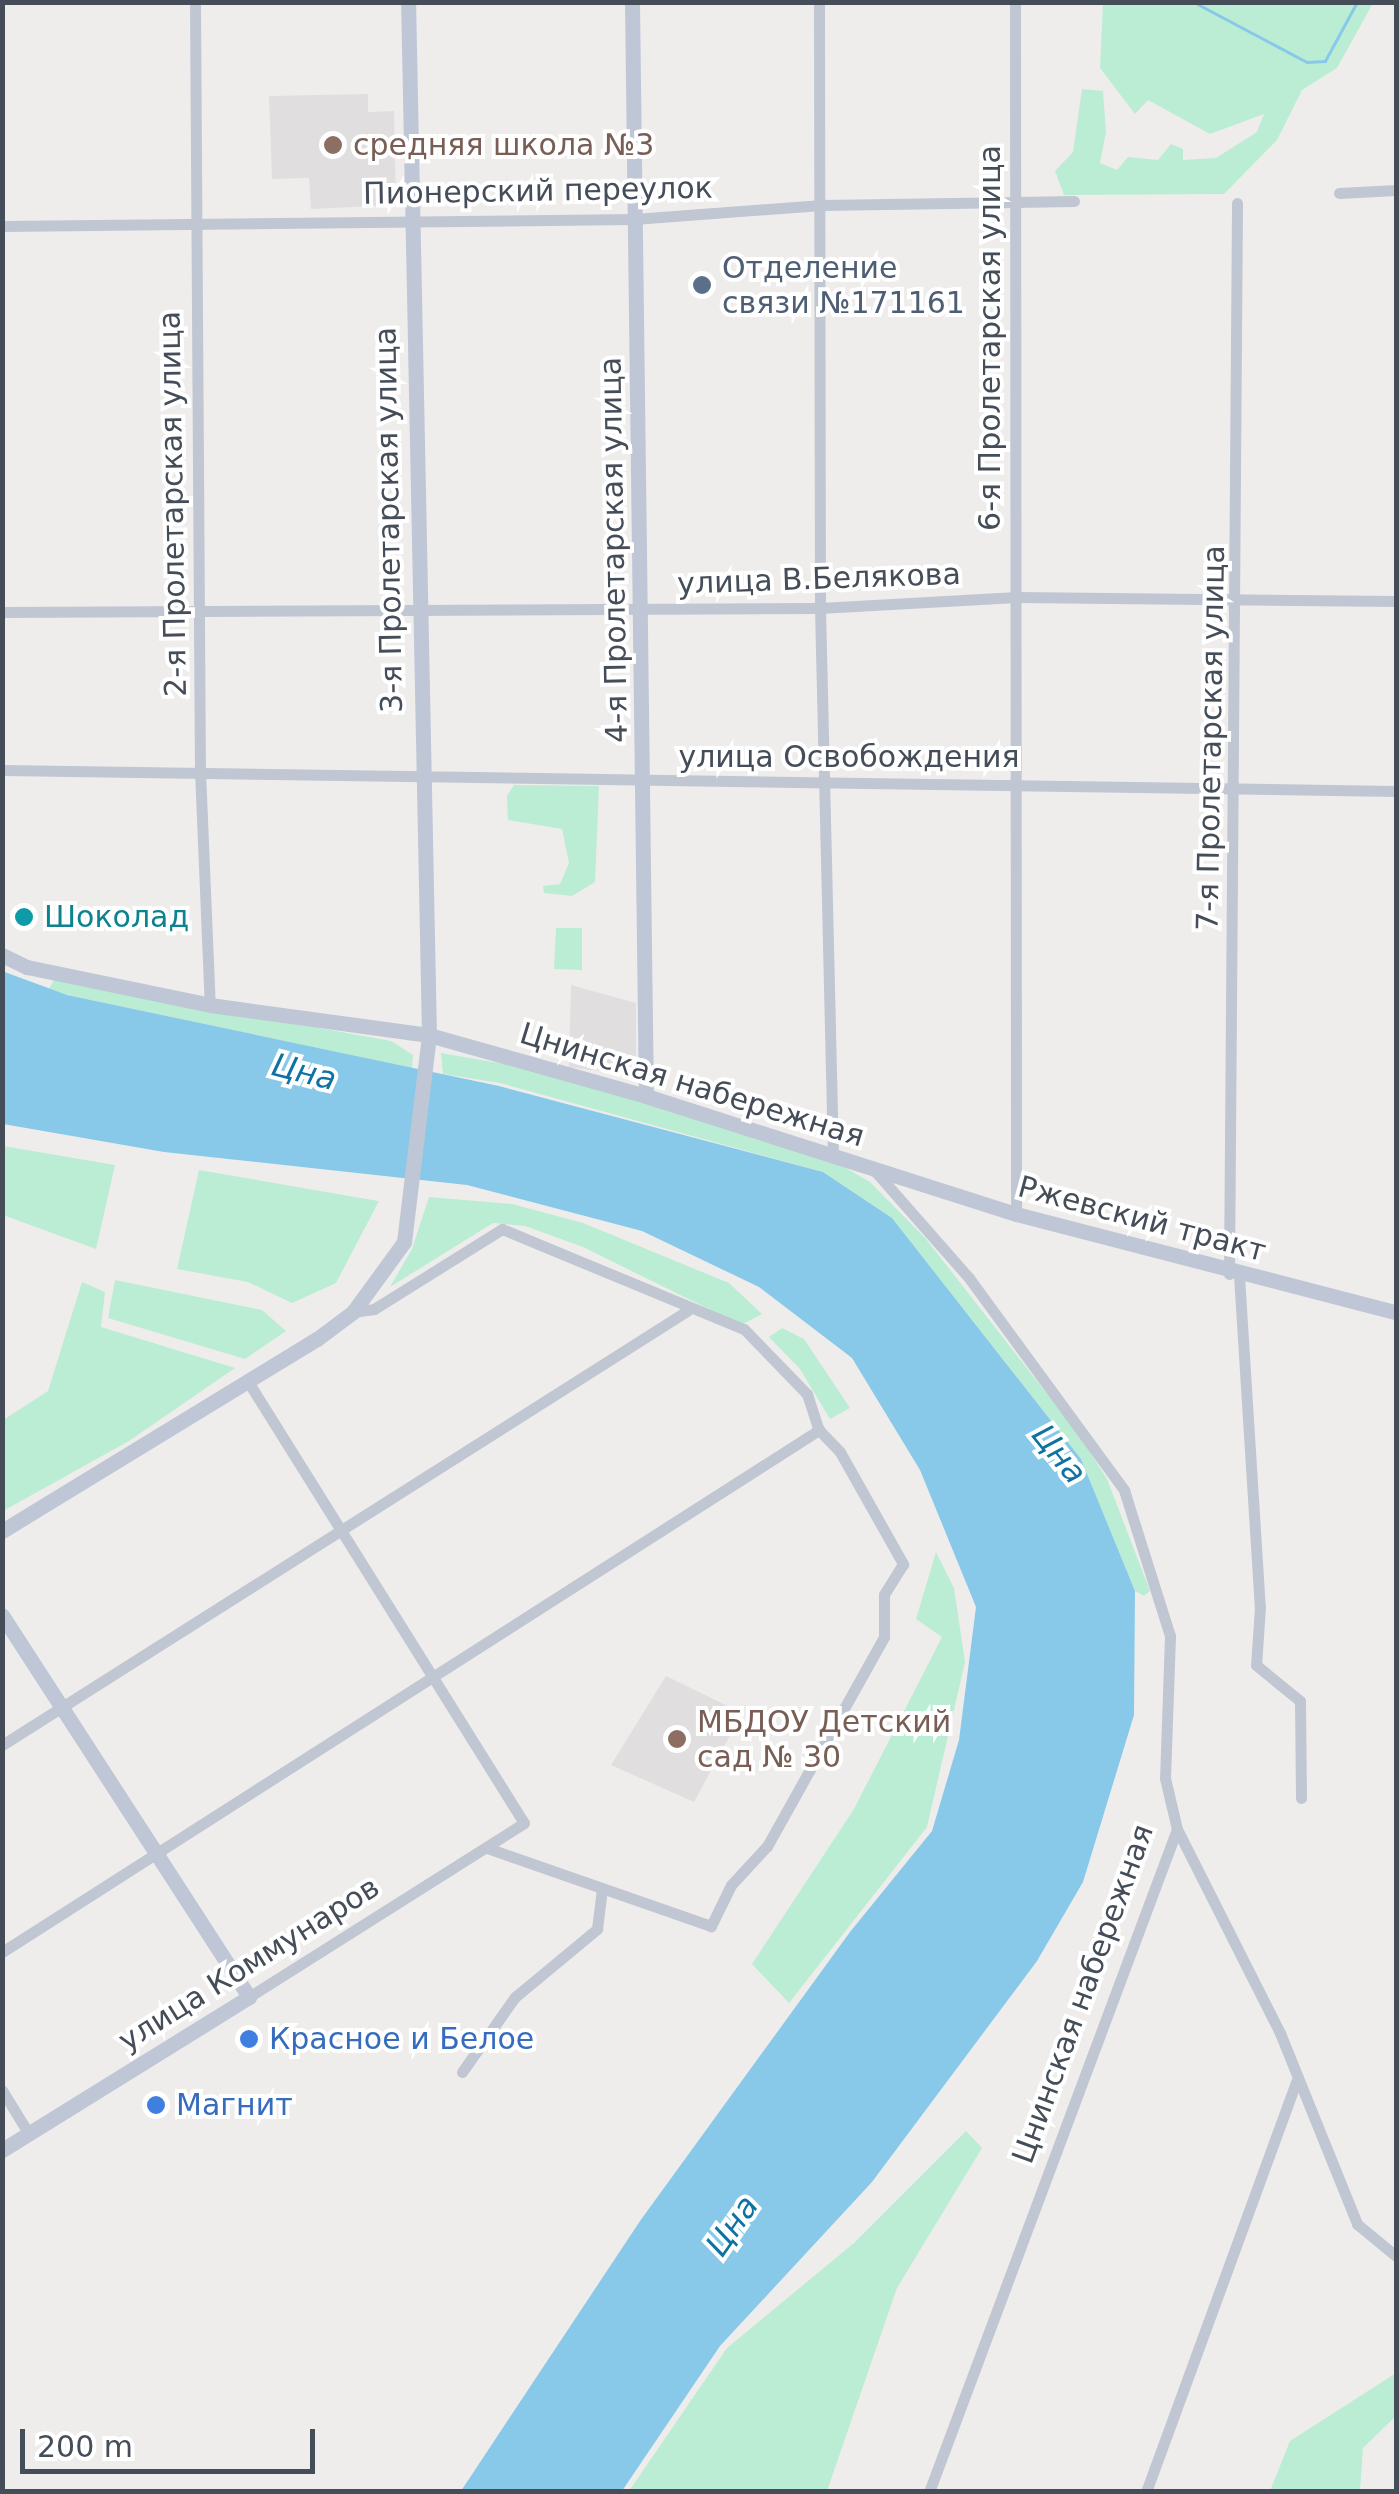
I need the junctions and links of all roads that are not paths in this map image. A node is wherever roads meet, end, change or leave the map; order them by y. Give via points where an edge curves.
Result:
1 (195, 2) edge
2 (408, 2) edge
3 (632, 2) edge
4 (820, 2) edge
5 (1015, 2) edge
6 (1396, 190) edge
7 (1339, 193) dead end
8 (1012, 199) junction
9 (1074, 201) dead end
10 (1237, 203) dead end
11 (821, 205) junction
12 (411, 218) junction
13 (634, 220) junction
14 (194, 222) junction
15 (2, 226) edge
16 (1017, 597) junction
17 (1238, 601) junction
18 (1396, 601) edge
19 (417, 605) junction
20 (820, 608) junction
21 (200, 609) junction
22 (643, 610) junction
23 (2, 612) edge
24 (2, 770) edge
25 (200, 771) junction
26 (422, 778) junction
27 (1019, 781) junction
28 (646, 783) junction
29 (824, 786) junction
30 (1235, 786) junction
31 (1396, 791) edge
32 (2, 955) edge
33 (210, 1005) junction
34 (429, 1035) junction
35 (646, 1096) junction
36 (833, 1154) junction
37 (875, 1171) junction
38 (1016, 1214) junction
39 (1234, 1275) junction
40 (687, 1310) junction
41 (353, 1312) junction
42 (1396, 1312) edge
43 (248, 1380) junction
44 (819, 1430) junction
45 (341, 1528) junction
46 (2, 1531) edge
47 (2, 1614) edge
48 (437, 1676) junction
49 (64, 1710) junction
50 (2, 1745) edge
51 (1301, 1798) dead end
52 (1177, 1830) junction
53 (488, 1848) junction
54 (160, 1857) junction
55 (602, 1888) junction
56 (2, 1952) edge
57 (249, 1997) junction
58 (462, 2072) dead end
59 (1296, 2082) junction
60 (2, 2090) edge
61 (29, 2134) junction
62 (2, 2150) edge
63 (1396, 2256) edge
64 (929, 2492) edge
65 (1146, 2492) edge

1 - 14 street, 2-я Пролетарская улица
2 - 12 street, 3-я Пролетарская улица
3 - 13 street, 4-я Пролетарская улица
4 - 11 street
5 - 8 street, 6-я Пролетарская улица
6 - 7 street
8 - 9 street, Пионерский переулок
8 - 11 street, Пионерский переулок
8 - 16 street, 6-я Пролетарская улица
10 - 17 street, 7-я Пролетарская улица
11 - 13 street, Пионерский переулок
11 - 20 street
12 - 13 street, Пионерский переулок
12 - 14 street, Пионерский переулок
12 - 19 street, 3-я Пролетарская улица
13 - 22 street, 4-я Пролетарская улица
14 - 15 street, Пионерский переулок
14 - 21 street, 2-я Пролетарская улица
16 - 17 street, улица В.Белякова
16 - 20 street, улица В.Белякова
16 - 27 street, 6-я Пролетарская улица
17 - 18 street, улица В.Белякова
17 - 30 street, 7-я Пролетарская улица
19 - 21 street, улица В.Белякова
19 - 22 street, улица В.Белякова
19 - 26 street, 3-я Пролетарская улица
20 - 22 street, улица В.Белякова
20 - 29 street
21 - 23 street, улица В.Белякова
21 - 25 street, 2-я Пролетарская улица
22 - 28 street, 4-я Пролетарская улица
24 - 25 street, улица Освобождения
25 - 26 street, улица Освобождения
25 - 33 street, 2-я Пролетарская улица
26 - 28 street, улица Освобождения
26 - 34 street, 3-я Пролетарская улица
27 - 29 street, улица Освобождения
27 - 30 street, улица Освобождения
27 - 38 street, 6-я Пролетарская улица
28 - 29 street, улица Освобождения
28 - 35 street, 4-я Пролетарская улица
29 - 36 street
30 - 31 street, улица Освобождения
30 - 39 street, 7-я Пролетарская улица
32 - 33 street, Цнинская набережная
33 - 34 street, Цнинская набережная
34 - 35 street, Цнинская набережная
34 - 41 street, 3-я Пролетарская улица via 404,1242
35 - 36 street, Цнинская набережная
36 - 37 street, Цнинская набережная
37 - 38 street, Ржевский тракт
37 - 52 street, Цнинская набережная via 969,1278 1124,1490 1170,1636 1165,1778
38 - 39 street, Ржевский тракт
39 - 42 street, Ржевский тракт
39 - 51 street, 7-я Пролетарская улица via 1260,1607 1256,1665 1300,1701
40 - 41 street via 502,1229 374,1309
40 - 44 street via 744,1329 776,1356 807,1394
40 - 45 street
41 - 43 street
43 - 45 street
43 - 46 street
44 - 48 street
44 - 55 street via 840,1452 903,1564 884,1595 884,1637 767,1846 731,1885 711,1926
45 - 48 street
45 - 49 street
47 - 49 street
48 - 53 street, улица Коммунаров via 524,1823
48 - 54 street
49 - 50 street
49 - 54 street
52 - 59 street via 1280,2033
52 - 64 street, Цнинская набережная
53 - 55 street
53 - 57 street, улица Коммунаров
54 - 56 street
54 - 57 street
55 - 58 street via 597,1929 515,1997
57 - 61 street, улица Коммунаров
59 - 63 street via 1357,2224
59 - 65 street
60 - 61 street
61 - 62 street, улица Коммунаров

